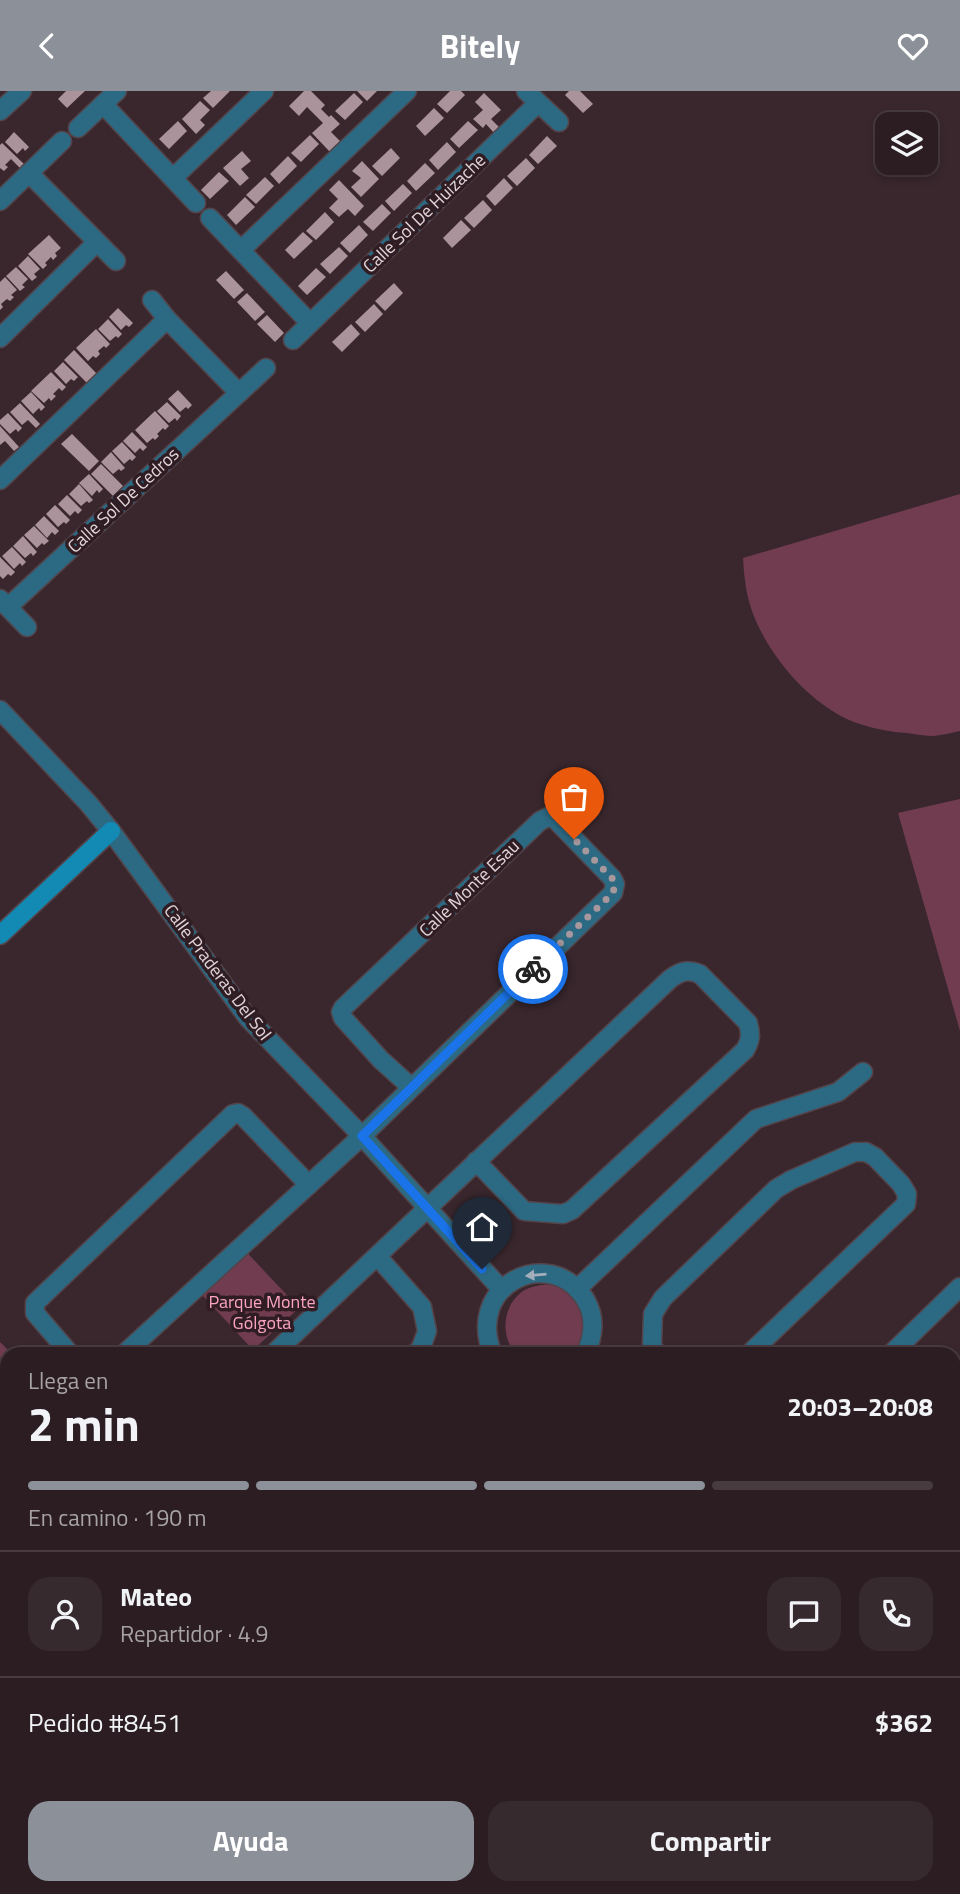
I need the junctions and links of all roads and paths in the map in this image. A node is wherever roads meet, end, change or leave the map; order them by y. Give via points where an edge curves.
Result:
1 (22, 91) edge
2 (117, 91) edge
3 (264, 91) edge
4 (407, 91) edge
5 (532, 97) edge
6 (103, 104) junction
7 (0, 111) edge
8 (559, 122) dead end
9 (78, 128) dead end
10 (62, 141) dead end
11 (29, 173) junction
12 (173, 178) junction
13 (0, 201) edge
14 (197, 203) dead end
15 (210, 218) dead end
16 (97, 242) junction
17 (241, 250) junction
18 (116, 261) dead end
19 (152, 300) dead end
20 (167, 319) junction
21 (309, 322) junction
22 (0, 338) edge
23 (293, 340) dead end
24 (267, 368) dead end
25 (239, 393) junction
26 (0, 480) edge
27 (4, 603) edge
28 (27, 627) dead end
29 (0, 710) edge
30 (111, 831) junction
31 (0, 935) edge
32 (863, 1072) dead end
33 (411, 1087) junction
34 (362, 1136) junction
35 (477, 1161) junction
36 (309, 1185) junction
37 (427, 1208) junction
38 (377, 1257) junction
39 (960, 1287) edge
40 (501, 1289) junction
41 (577, 1289) junction
42 (64, 1347) edge
43 (131, 1347) edge
44 (281, 1347) edge
45 (421, 1347) edge
46 (491, 1347) edge
47 (589, 1347) edge
48 (653, 1347) edge
49 (756, 1347) edge
50 (898, 1347) edge

1 - 7 street
2 - 6 street
3 - 12 street
4 - 17 street
5 - 8 street, Calle Sol De Huizache
5 - 21 street, Calle Sol De Huizache
6 - 9 street
6 - 12 street
10 - 11 street
11 - 13 street
11 - 16 street
12 - 14 street
15 - 17 street
16 - 18 street
16 - 22 street
17 - 21 street
19 - 20 street
20 - 25 street
20 - 26 street
21 - 23 street, Calle Sol De Huizache
24 - 25 street, Calle Sol De Cedros
25 - 27 street, Calle Sol De Cedros
27 - 28 street, Calle Sol De Cedros
29 - 30 street, Calle Praderas Del Sol
30 - 31 main road
30 - 34 street, Calle Praderas Del Sol via 248,1018
32 - 41 street via 838,1092 757,1119
33 - 33 street, Calle Monte Esau via 613,893 612,878 550,816 342,1008 343,1018
33 - 34 street, Calle Monte Esau
34 - 36 street, Calle Monte Esau
34 - 37 street, Calle Praderas Del Sol
35 - 35 street via 681,971 700,974 748,1023 751,1033 745,1050 572,1210 563,1214 524,1212
35 - 37 street
36 - 42 street via 243,1115 233,1114 35,1303 35,1313
36 - 43 street, Calle Monte Esau
37 - 38 street
37 - 40 street, Calle Praderas Del Sol
38 - 44 street
38 - 45 street via 422,1307 427,1331
39 - 50 street
41 -> 40 street via 549,1274 515,1279
40 - 46 street via 486,1321
41 - 47 street via 590,1306
48 - 49 street via 653,1314 663,1298 776,1189 855,1152 875,1157 901,1184 906,1204

